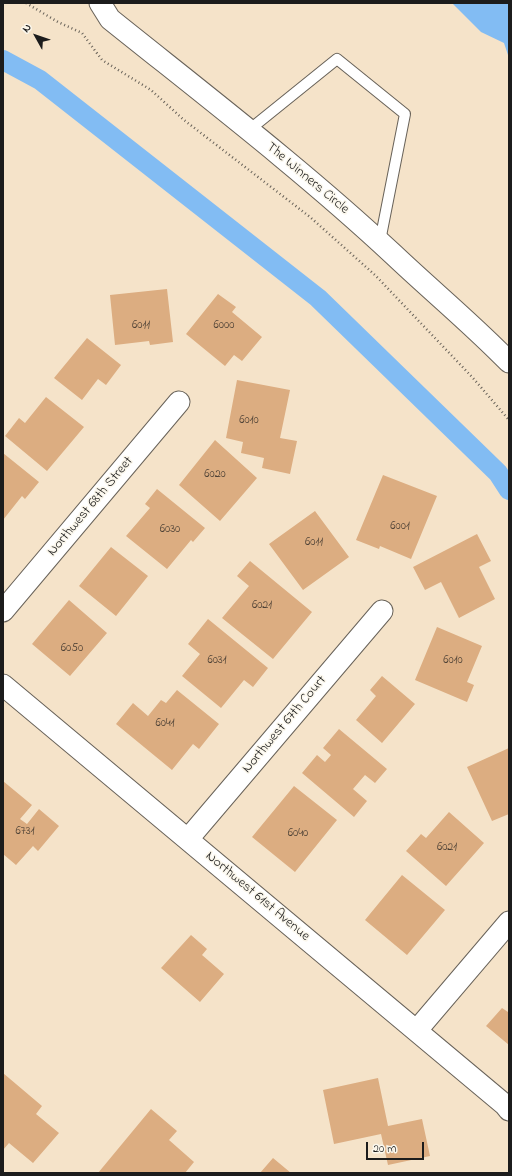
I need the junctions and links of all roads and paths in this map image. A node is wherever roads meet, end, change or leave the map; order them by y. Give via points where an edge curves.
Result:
1 (26, 3) edge
2 (100, 3) edge
3 (249, 130) junction
4 (380, 241) junction
5 (509, 362) edge
6 (179, 402) dead end
7 (509, 420) edge
8 (3, 611) edge
9 (382, 611) dead end
10 (3, 685) edge
11 (188, 839) junction
12 (509, 922) edge
13 (417, 1030) junction
14 (509, 1110) edge

1 - 7 path via 82,33 102,60 151,90 184,120 310,217 375,275 474,378
2 - 3 street, The Winners Circle via 110,19
3 - 4 street, The Winners Circle
3 - 4 lane via 337,58 405,114
4 - 5 street, The Winners Circle via 477,329
6 - 8 street, Northwest 68th Street
9 - 11 street, Northwest 67th Court
10 - 11 street, Northwest 61st Avenue
11 - 13 street, Northwest 61st Avenue
12 - 13 street
13 - 14 street, Northwest 61st Avenue

